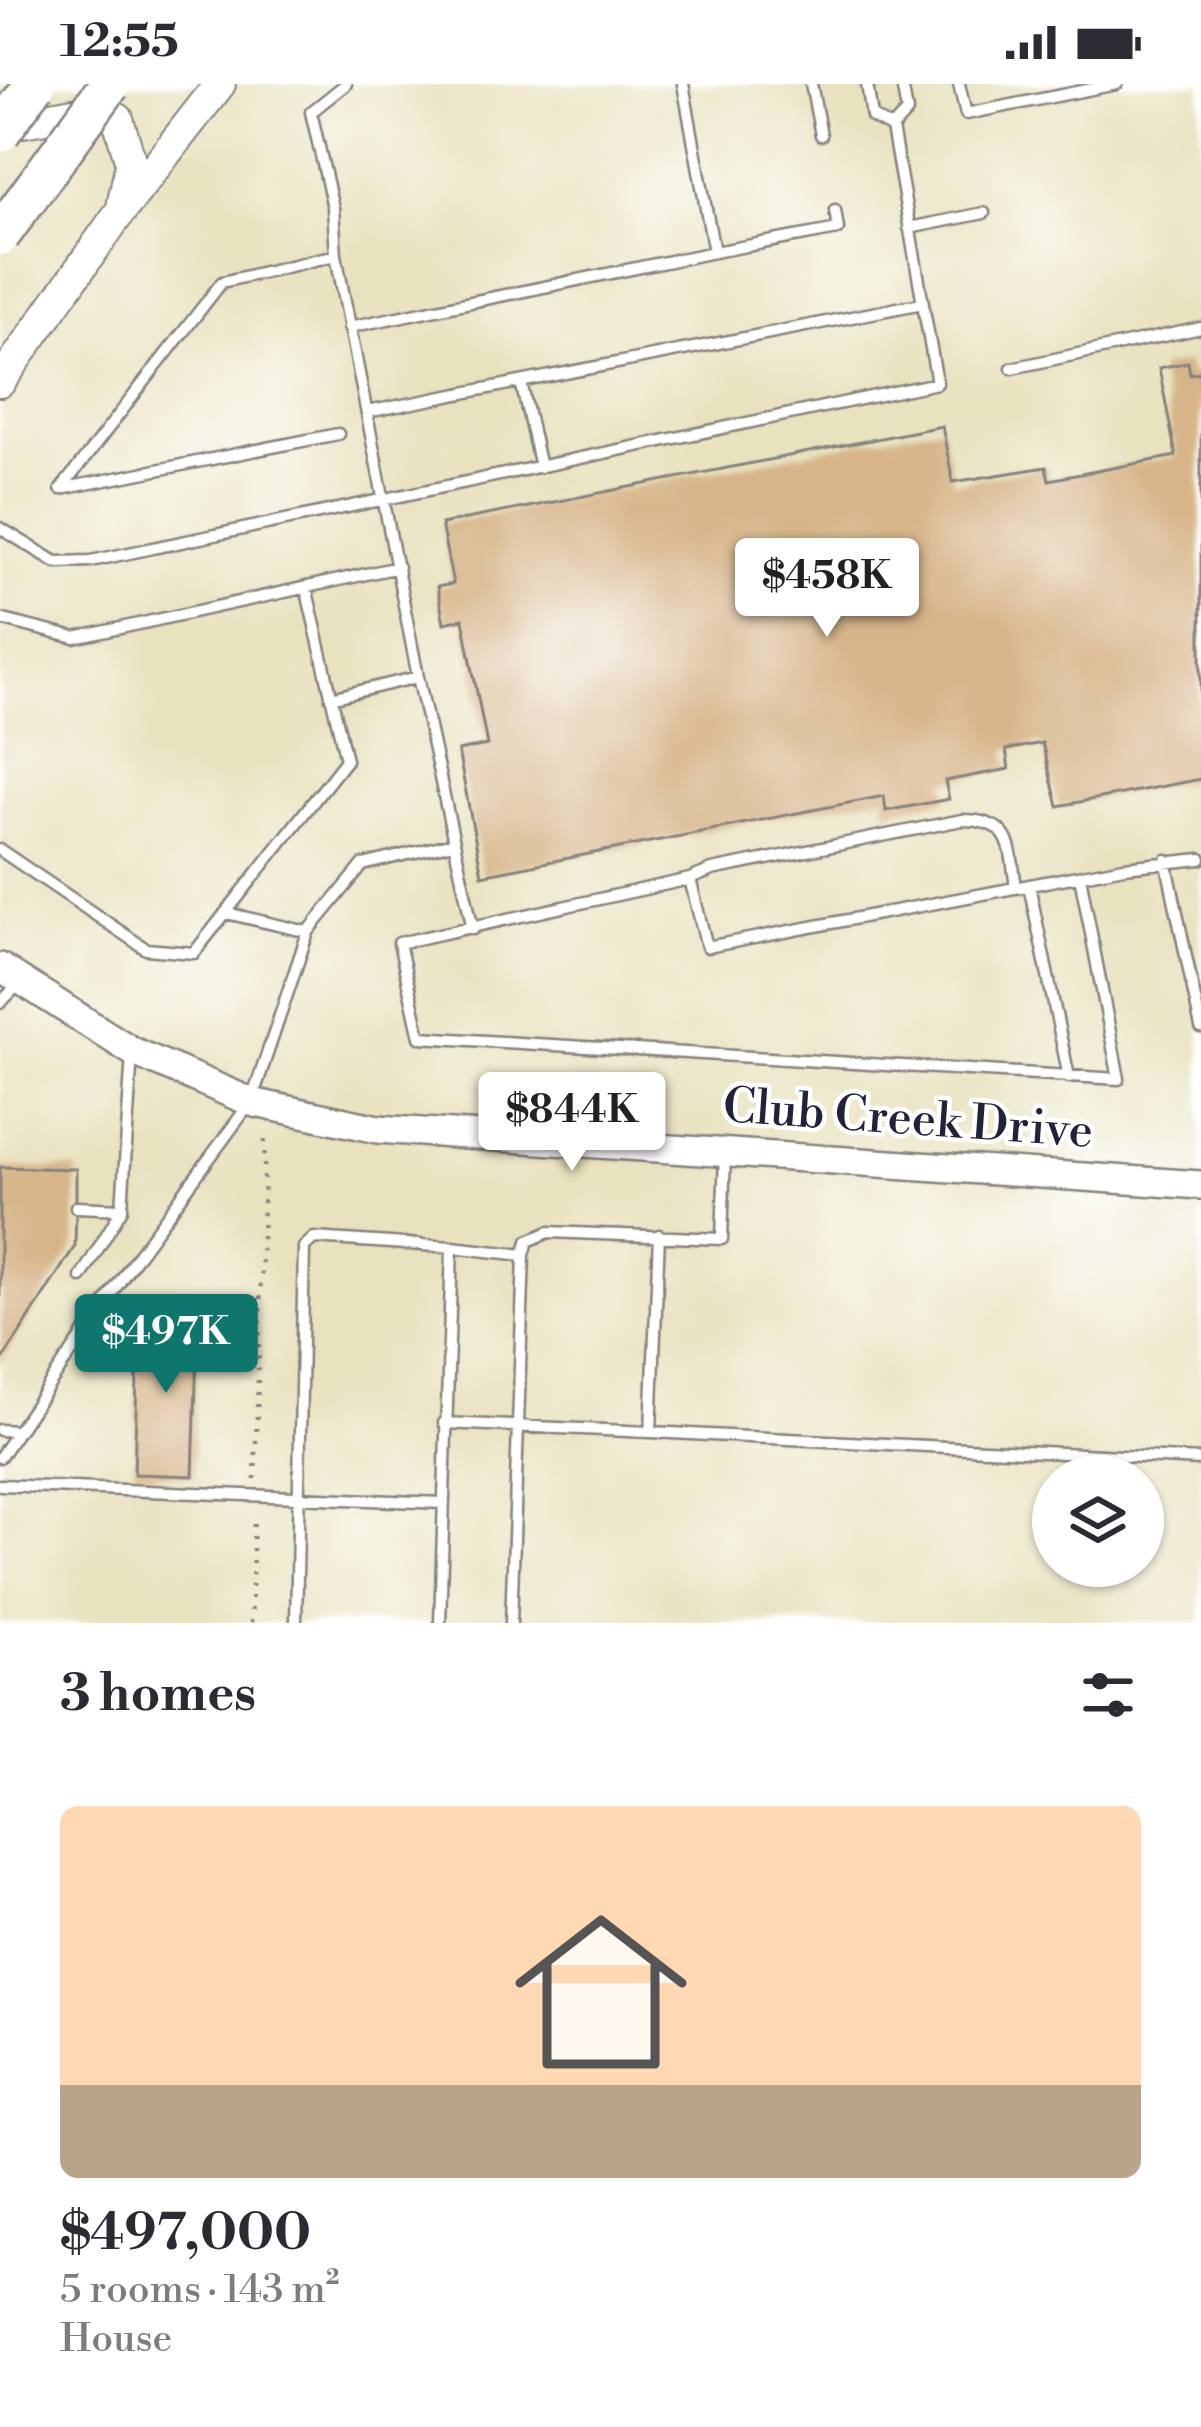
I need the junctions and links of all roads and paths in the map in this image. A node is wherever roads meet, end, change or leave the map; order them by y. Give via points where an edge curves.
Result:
1 (35, 84) edge
2 (110, 84) edge
3 (220, 84) edge
4 (346, 84) edge
5 (683, 84) edge
6 (811, 84) edge
7 (867, 84) edge
8 (902, 84) edge
9 (959, 84) edge
10 (1117, 84) edge
11 (892, 128) junction
12 (0, 129) edge
13 (821, 135) dead end
14 (835, 211) dead end
15 (120, 212) junction
16 (984, 213) dead end
17 (909, 228) junction
18 (0, 235) edge
19 (714, 252) junction
20 (336, 255) junction
21 (923, 303) junction
22 (350, 327) junction
23 (1201, 328) edge
24 (1012, 368) dead end
25 (0, 382) edge
26 (521, 382) junction
27 (367, 412) junction
28 (338, 434) dead end
29 (540, 467) junction
30 (383, 499) junction
31 (0, 528) edge
32 (398, 567) junction
33 (306, 587) junction
34 (0, 619) edge
35 (418, 677) junction
36 (331, 698) junction
37 (453, 842) junction
38 (0, 850) edge
39 (1201, 859) edge
40 (1166, 860) junction
41 (1081, 876) junction
42 (690, 879) junction
43 (1023, 886) junction
44 (226, 913) junction
45 (473, 929) junction
46 (308, 932) junction
47 (10, 974) edge
48 (0, 1003) edge
49 (1201, 1028) edge
50 (132, 1051) junction
51 (1069, 1077) junction
52 (251, 1102) junction
53 (265, 1138) dead end
54 (725, 1153) junction
55 (1201, 1185) edge
56 (76, 1207) dead end
57 (122, 1209) junction
58 (659, 1235) junction
59 (452, 1246) junction
60 (524, 1255) junction
61 (81, 1276) dead end
62 (444, 1423) junction
63 (519, 1426) junction
64 (0, 1430) edge
65 (18, 1431) junction
66 (651, 1432) junction
67 (0, 1457) edge
68 (1201, 1460) edge
69 (0, 1485) edge
70 (255, 1494) junction
71 (300, 1496) junction
72 (442, 1503) junction
73 (251, 1623) edge
74 (296, 1623) edge
75 (440, 1623) edge
76 (511, 1623) edge

1 - 12 highway, bridge
2 - 18 highway, bridge
3 - 15 main road
4 - 20 lane via 311,112
5 - 19 lane
6 - 13 lane
7 - 11 lane via 872,117
8 - 11 lane via 907,112
9 - 10 lane via 965,113
11 - 17 lane
12 - 15 main road via 96,110 118,119 131,163
14 - 19 lane via 838,229
15 - 25 main road
16 - 17 lane
17 - 21 lane
19 - 22 lane
20 - 22 lane
20 - 28 lane via 222,282 61,489
21 - 26 lane
21 - 29 lane via 937,383
22 - 27 lane
23 - 24 lane
26 - 27 lane
26 - 29 lane
27 - 30 lane
29 - 30 lane
30 - 31 lane via 91,561 56,562
30 - 32 lane
32 - 33 lane
32 - 35 lane
33 - 34 lane via 75,638
33 - 36 lane
35 - 36 lane
35 - 37 lane
36 - 44 lane via 346,760
37 - 45 lane
37 - 46 lane via 364,865
38 - 44 lane via 146,949 194,953
39 - 40 lane
40 - 41 lane
40 - 49 lane
41 - 43 lane
41 - 51 lane via 1119,1079
42 - 43 lane via 982,820 1007,838
42 - 43 lane via 707,947
42 - 45 lane
43 - 51 lane
44 - 46 lane
45 - 51 lane via 400,943 420,1036
46 - 52 lane
47 - 48 lane
47 - 50 street, Club Creek Drive
50 - 52 street, Club Creek Drive
50 - 57 lane
52 - 54 street, Club Creek Drive via 378,1130
52 - 65 lane
53 - 70 path
54 - 55 street, Club Creek Drive
54 - 58 lane via 722,1239
56 - 57 lane
57 - 61 lane
58 - 60 lane via 549,1232 528,1241
58 - 66 lane
59 - 60 lane
59 - 62 lane
59 - 71 lane via 308,1241
60 - 63 lane
62 - 63 lane
62 - 72 lane
63 - 66 lane
63 - 76 lane
64 - 65 lane
65 - 67 lane
66 - 68 lane
69 - 70 lane
70 - 71 lane
70 - 73 path
71 - 72 lane
71 - 74 lane
72 - 75 lane

